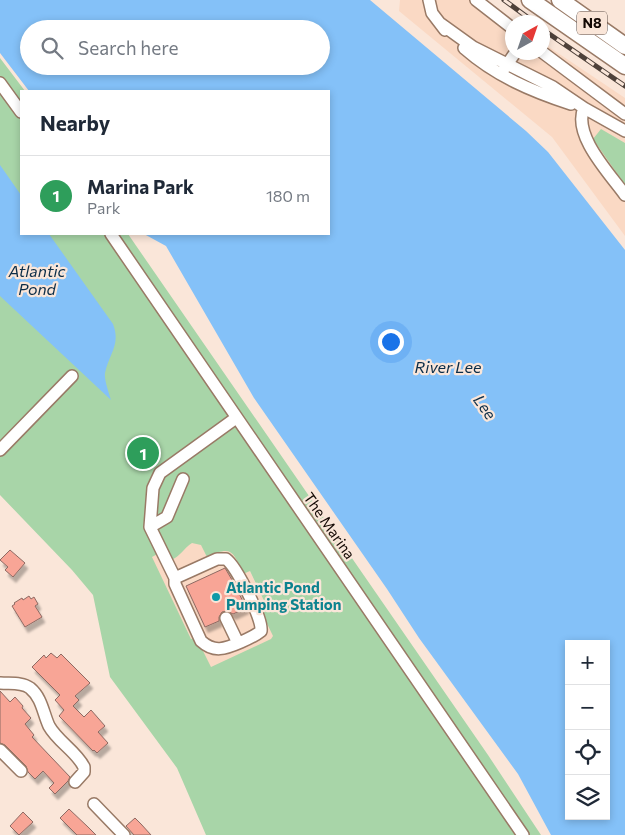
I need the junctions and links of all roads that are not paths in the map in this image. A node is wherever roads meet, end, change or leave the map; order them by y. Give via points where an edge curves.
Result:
1 (429, 0) edge
2 (476, 0) edge
3 (530, 0) edge
4 (560, 0) edge
5 (505, 23) edge
6 (441, 24) junction
7 (625, 46) edge
8 (550, 58) edge
9 (510, 60) edge
10 (507, 64) junction
11 (625, 66) edge
12 (500, 75) junction
13 (0, 83) edge
14 (584, 108) junction
15 (20, 111) edge
16 (625, 114) edge
17 (625, 131) edge
18 (625, 195) edge
19 (112, 235) edge
20 (72, 376) dead end
21 (236, 418) junction
22 (0, 450) edge
23 (183, 479) dead end
24 (150, 528) junction
25 (175, 578) junction
26 (227, 620) dead end
27 (238, 643) junction
28 (0, 683) edge
29 (2, 757) edge
30 (21, 771) dead end
31 (75, 782) dead end
32 (94, 804) dead end
33 (124, 835) edge
34 (523, 835) edge

1 - 6 street via 432,13
2 - 5 street
3 - 11 highway
4 - 7 highway, N8
6 - 10 street via 473,47
6 - 12 street via 455,41
8 - 16 street
9 - 10 street
10 - 12 street
10 - 14 street
12 - 14 street
13 - 15 street
14 - 17 street
14 - 18 street via 581,119 584,136
19 - 21 street, The Marina
20 - 22 street
21 - 24 street via 160,473 152,488
21 - 34 street, The Marina
23 - 24 street via 167,517
24 - 25 street
25 - 27 street via 201,641 220,650
25 - 27 street via 217,560 230,562 262,625 258,634
26 - 27 street
28 - 31 street via 21,684 35,694 44,708 49,726 84,767 84,772
29 - 30 street
32 - 33 street

